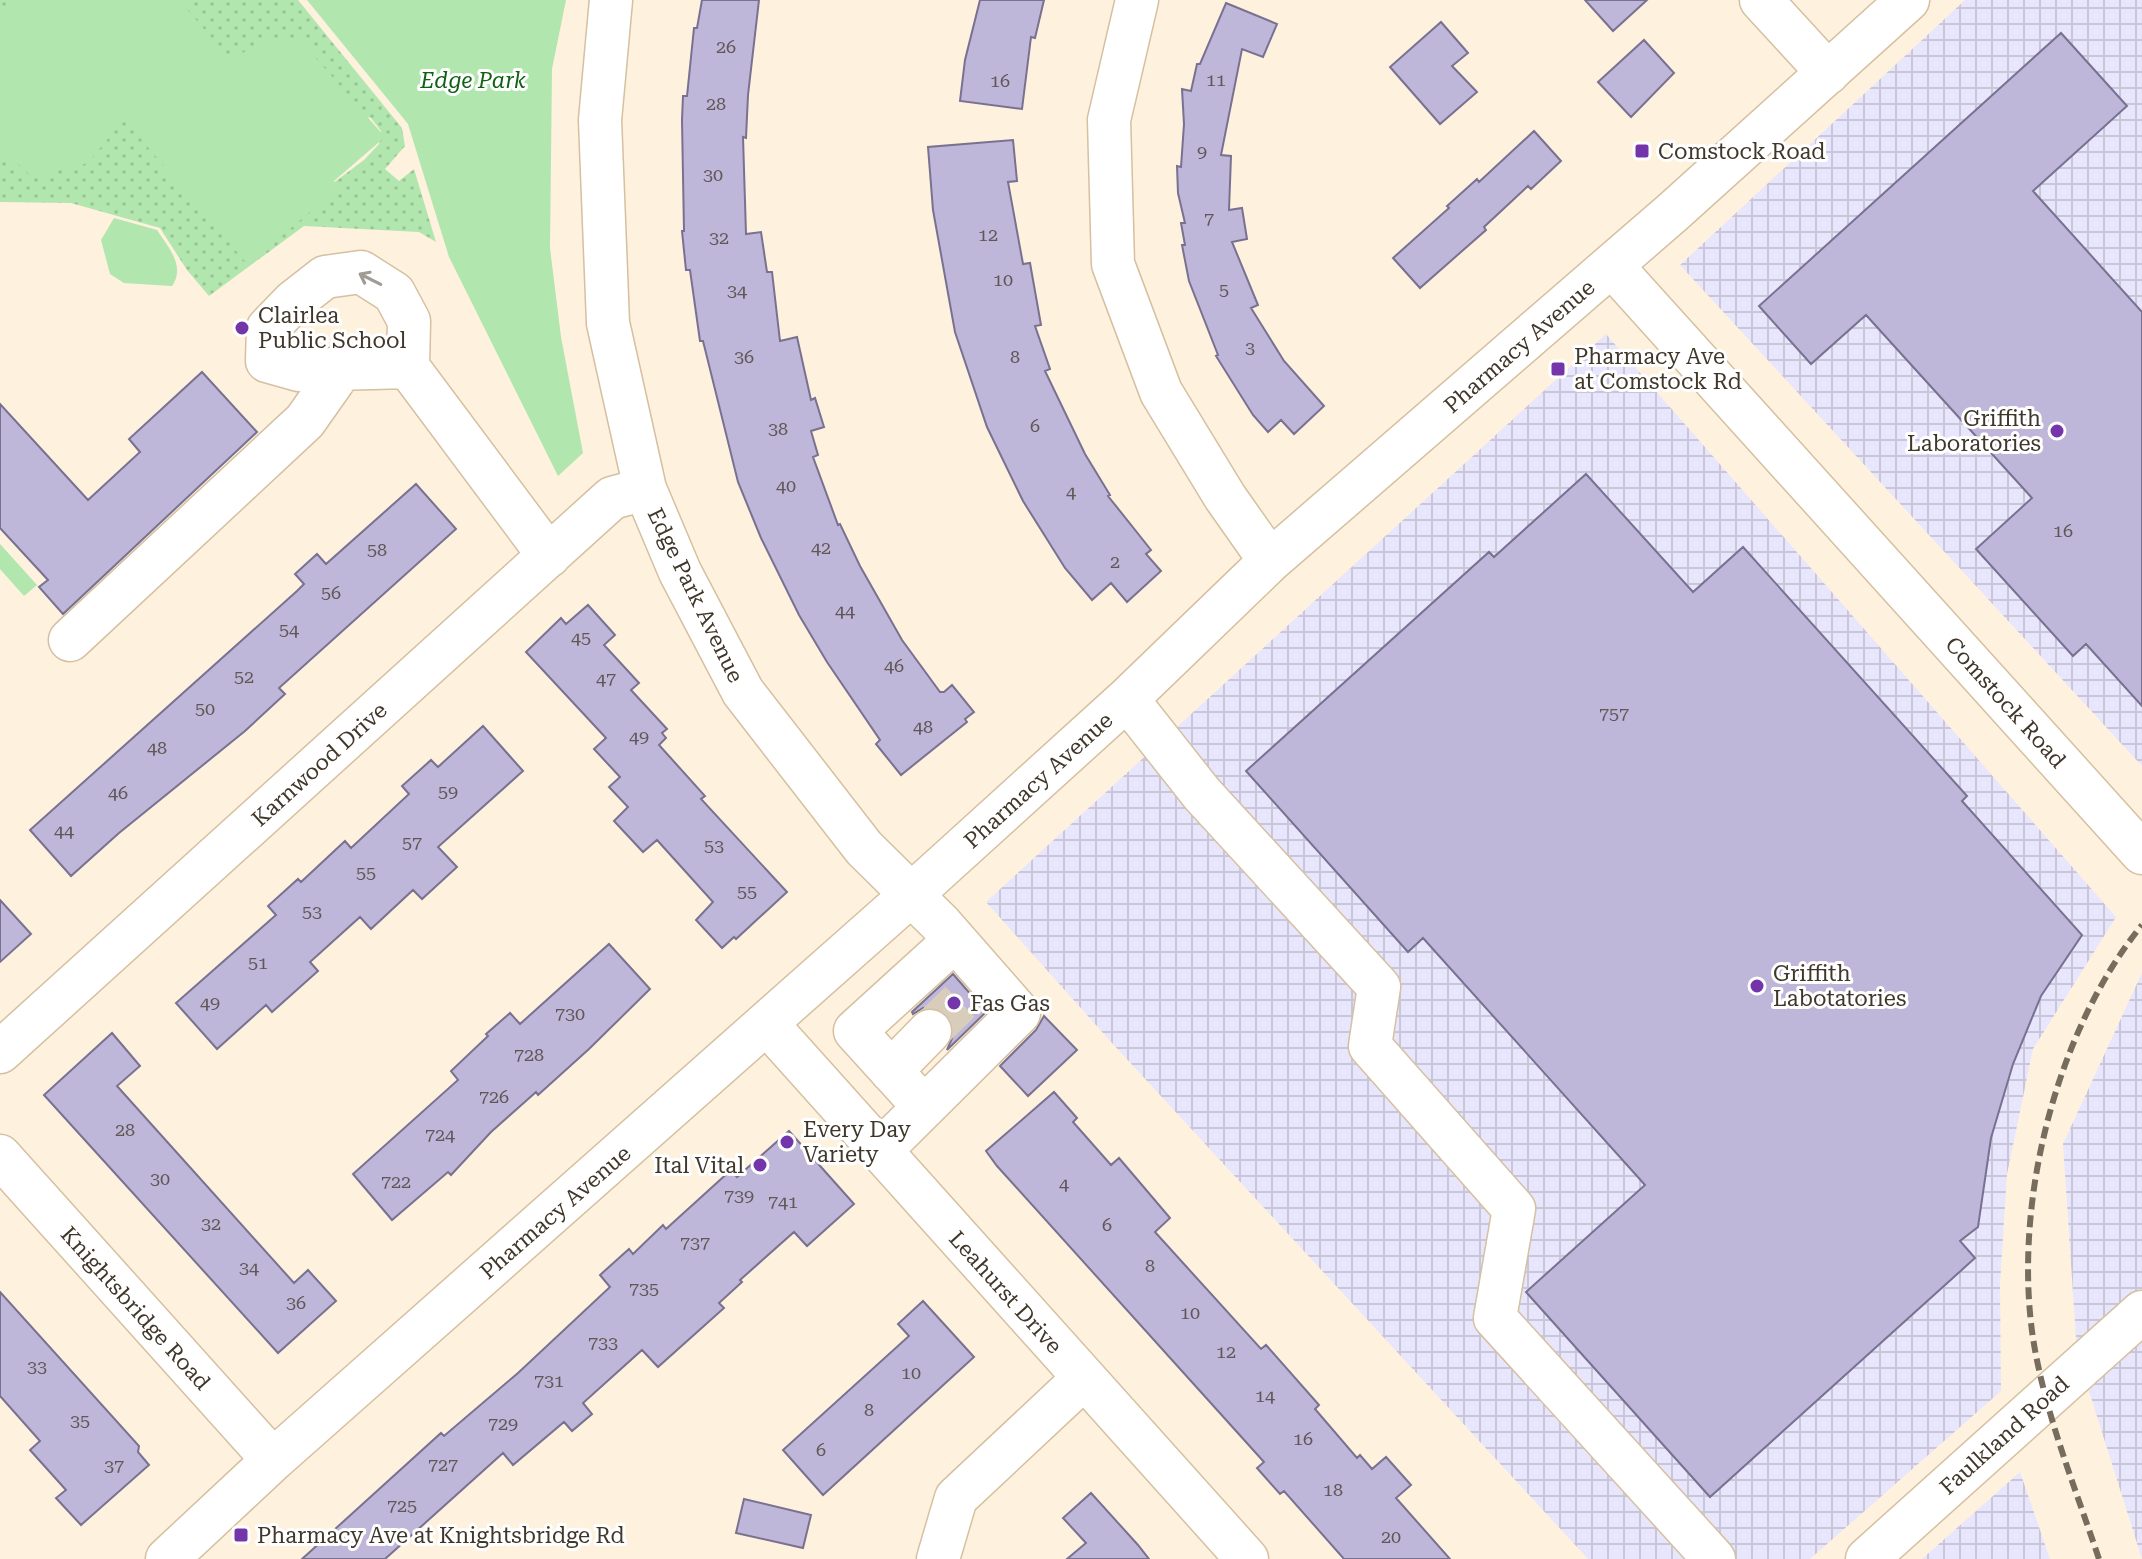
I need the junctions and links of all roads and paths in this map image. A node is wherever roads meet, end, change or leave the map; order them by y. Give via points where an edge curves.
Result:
1 (611, 0) edge
2 (1137, 0) edge
3 (1761, 0) edge
4 (1908, 0) edge
5 (1828, 73) junction
6 (1612, 266) junction
7 (343, 367) junction
8 (408, 367) junction
9 (645, 489) junction
10 (549, 556) junction
11 (1270, 561) junction
12 (70, 640) dead end
13 (1127, 699) junction
14 (2142, 853) edge
15 (912, 894) junction
16 (955, 940) junction
17 (833, 964) junction
18 (876, 1011) junction
19 (767, 1024) junction
20 (930, 1031) tunnel mouth
21 (0, 1052) edge
22 (885, 1064) junction
23 (835, 1099) junction
24 (924, 1107) junction
25 (881, 1150) junction
26 (0, 1156) edge
27 (2142, 1312) edge
28 (1083, 1379) junction
29 (273, 1460) junction
30 (167, 1559) edge
31 (938, 1559) edge
32 (1247, 1559) edge
33 (1714, 1559) edge
34 (1867, 1559) edge

1 - 9 street, Edge Park Avenue via 600,120 608,323
2 - 11 street via 1109,120 1113,264 1161,392
3 - 5 street
4 - 5 street, Pharmacy Avenue
5 - 6 street, Pharmacy Avenue
6 - 11 street, Pharmacy Avenue
6 - 14 street, Comstock Road
7 - 8 street
8 -> 7 street via 409,321 394,293 361,272 325,277 268,328 267,361 299,370
7 - 12 street via 305,421
8 - 10 street
9 - 10 street, Karnwood Drive via 612,498
9 - 15 street, Edge Park Avenue via 680,572 743,692 864,848
10 - 21 street, Karnwood Drive
11 - 13 street, Pharmacy Avenue
13 - 15 street, Pharmacy Avenue
13 - 33 street via 1202,794 1379,987 1370,1046 1514,1209 1495,1318
15 - 16 street, Edge Park Avenue
15 - 17 street, Pharmacy Avenue
16 - 18 street
16 - 24 street, Edge Park Avenue via 978,983 1019,1013
17 - 18 street
17 - 19 street, Pharmacy Avenue
18 - 22 street via 855,1031
19 - 23 street, Leahurst Drive
19 - 29 street, Pharmacy Avenue
20 - 22 street
22 - 23 street
22 - 24 street
23 - 25 street, Leahurst Drive
24 - 25 street
25 - 28 street, Leahurst Drive
26 - 29 street, Knightsbridge Road
27 - 34 street, Faulkland Road
28 - 31 street via 956,1498
28 - 32 street, Leahurst Drive
29 - 30 street, Pharmacy Avenue

